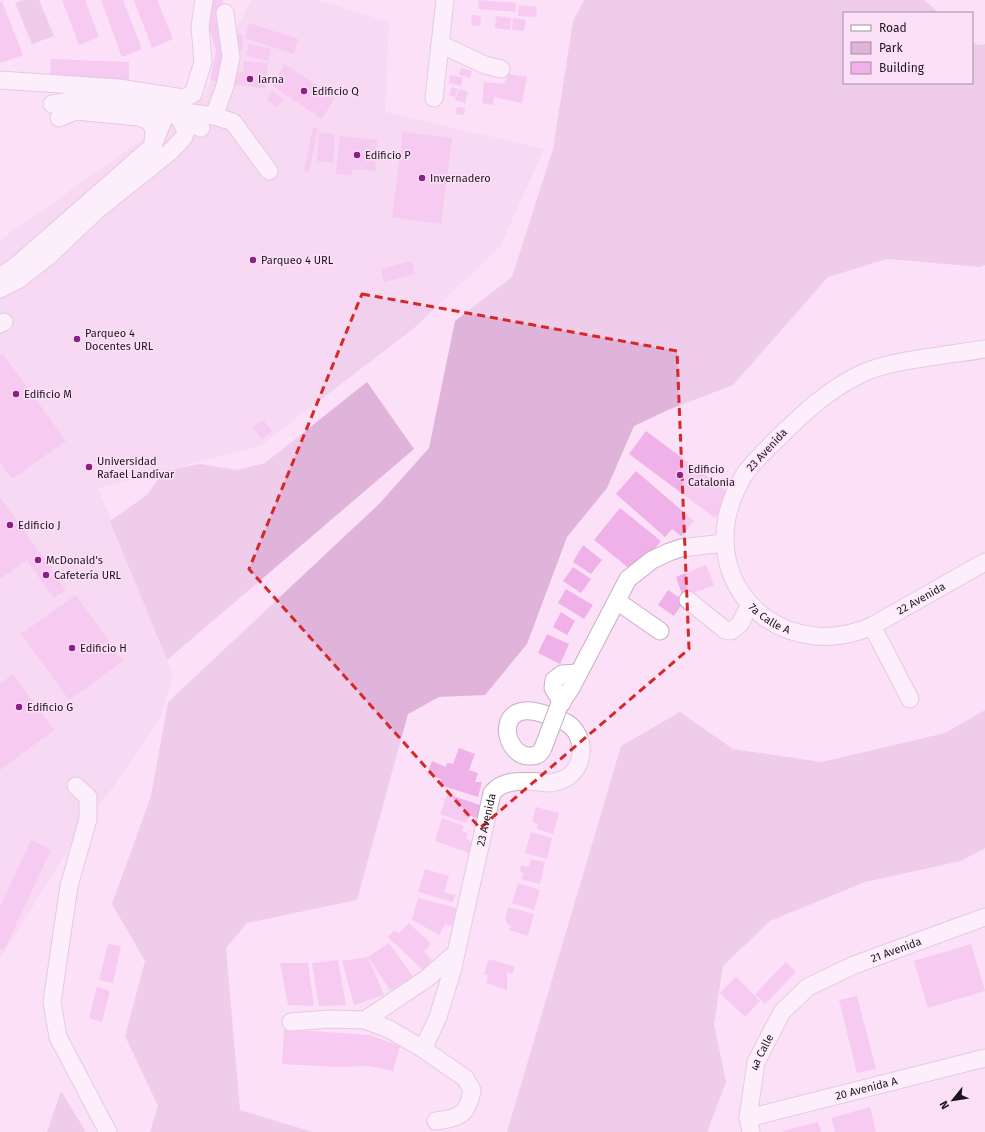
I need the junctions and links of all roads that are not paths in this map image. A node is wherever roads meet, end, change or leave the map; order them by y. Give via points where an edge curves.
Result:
1 (204, 0) edge
2 (444, 0) edge
3 (225, 13) dead end
4 (440, 44) junction
5 (501, 69) dead end
6 (0, 80) edge
7 (434, 98) dead end
8 (170, 116) junction
9 (214, 116) junction
10 (201, 128) dead end
11 (153, 146) junction
12 (269, 171) dead end
13 (115, 188) junction
14 (94, 205) junction
15 (0, 277) edge
16 (0, 289) edge
17 (985, 349) edge
18 (724, 543) junction
19 (985, 562) edge
20 (688, 600) dead end
21 (616, 601) junction
22 (750, 604) junction
23 (865, 629) junction
24 (660, 631) dead end
25 (910, 699) dead end
26 (76, 786) dead end
27 (985, 917) edge
28 (456, 953) junction
29 (808, 987) joint
30 (365, 1020) junction
31 (291, 1022) dead end
32 (423, 1049) junction
33 (985, 1058) edge
34 (436, 1121) dead end
35 (750, 1125) edge
36 (108, 1132) edge

1 - 6 street via 200,26 203,62 193,94 183,98 119,88
2 - 4 street
3 - 9 street via 231,57 225,86
4 - 5 street via 485,65
4 - 7 street
8 - 9 street
8 - 10 street
8 - 11 street
8 - 11 street via 96,100 76,100 55,111 139,117 149,121 154,128
8 - 13 street via 186,130 184,137 171,151
9 - 12 street via 233,122
11 - 13 street
13 - 14 street
14 - 15 street
14 - 16 street via 34,268
17 - 18 street, 23 Avenida via 879,367 849,381 813,406 801,415 744,475 730,508
18 - 21 street, 23 Avenida via 681,548 652,560 628,580
18 - 22 street, 7a Calle A via 732,576
19 - 23 street, 22 Avenida
20 - 22 street via 725,630 731,631 740,624
21 - 24 street
21 - 28 street, 23 Avenida, bridge via 560,705 543,748 541,752 525,756 517,751 508,734 507,724 510,718 520,712 534,710 567,723 581,744 580,758 575,770 562,780 552,783 511,782 497,787 492,793
22 - 23 street, 7a Calle A via 776,625 808,636 841,636
23 - 25 street
26 - 36 street via 88,798 88,819 69,886 52,1002 58,1037
27 - 29 street, 21 Avenida via 854,965
28 - 30 street via 426,979
28 - 32 street, 23 Avenida via 454,968 438,1017
29 - 35 street, 4a Calle via 782,1012 756,1062
30 - 31 street
30 - 32 street via 389,1029
32 - 34 street via 465,1078 472,1090 466,1111 458,1116
33 - 35 street, 20 Avenida A

